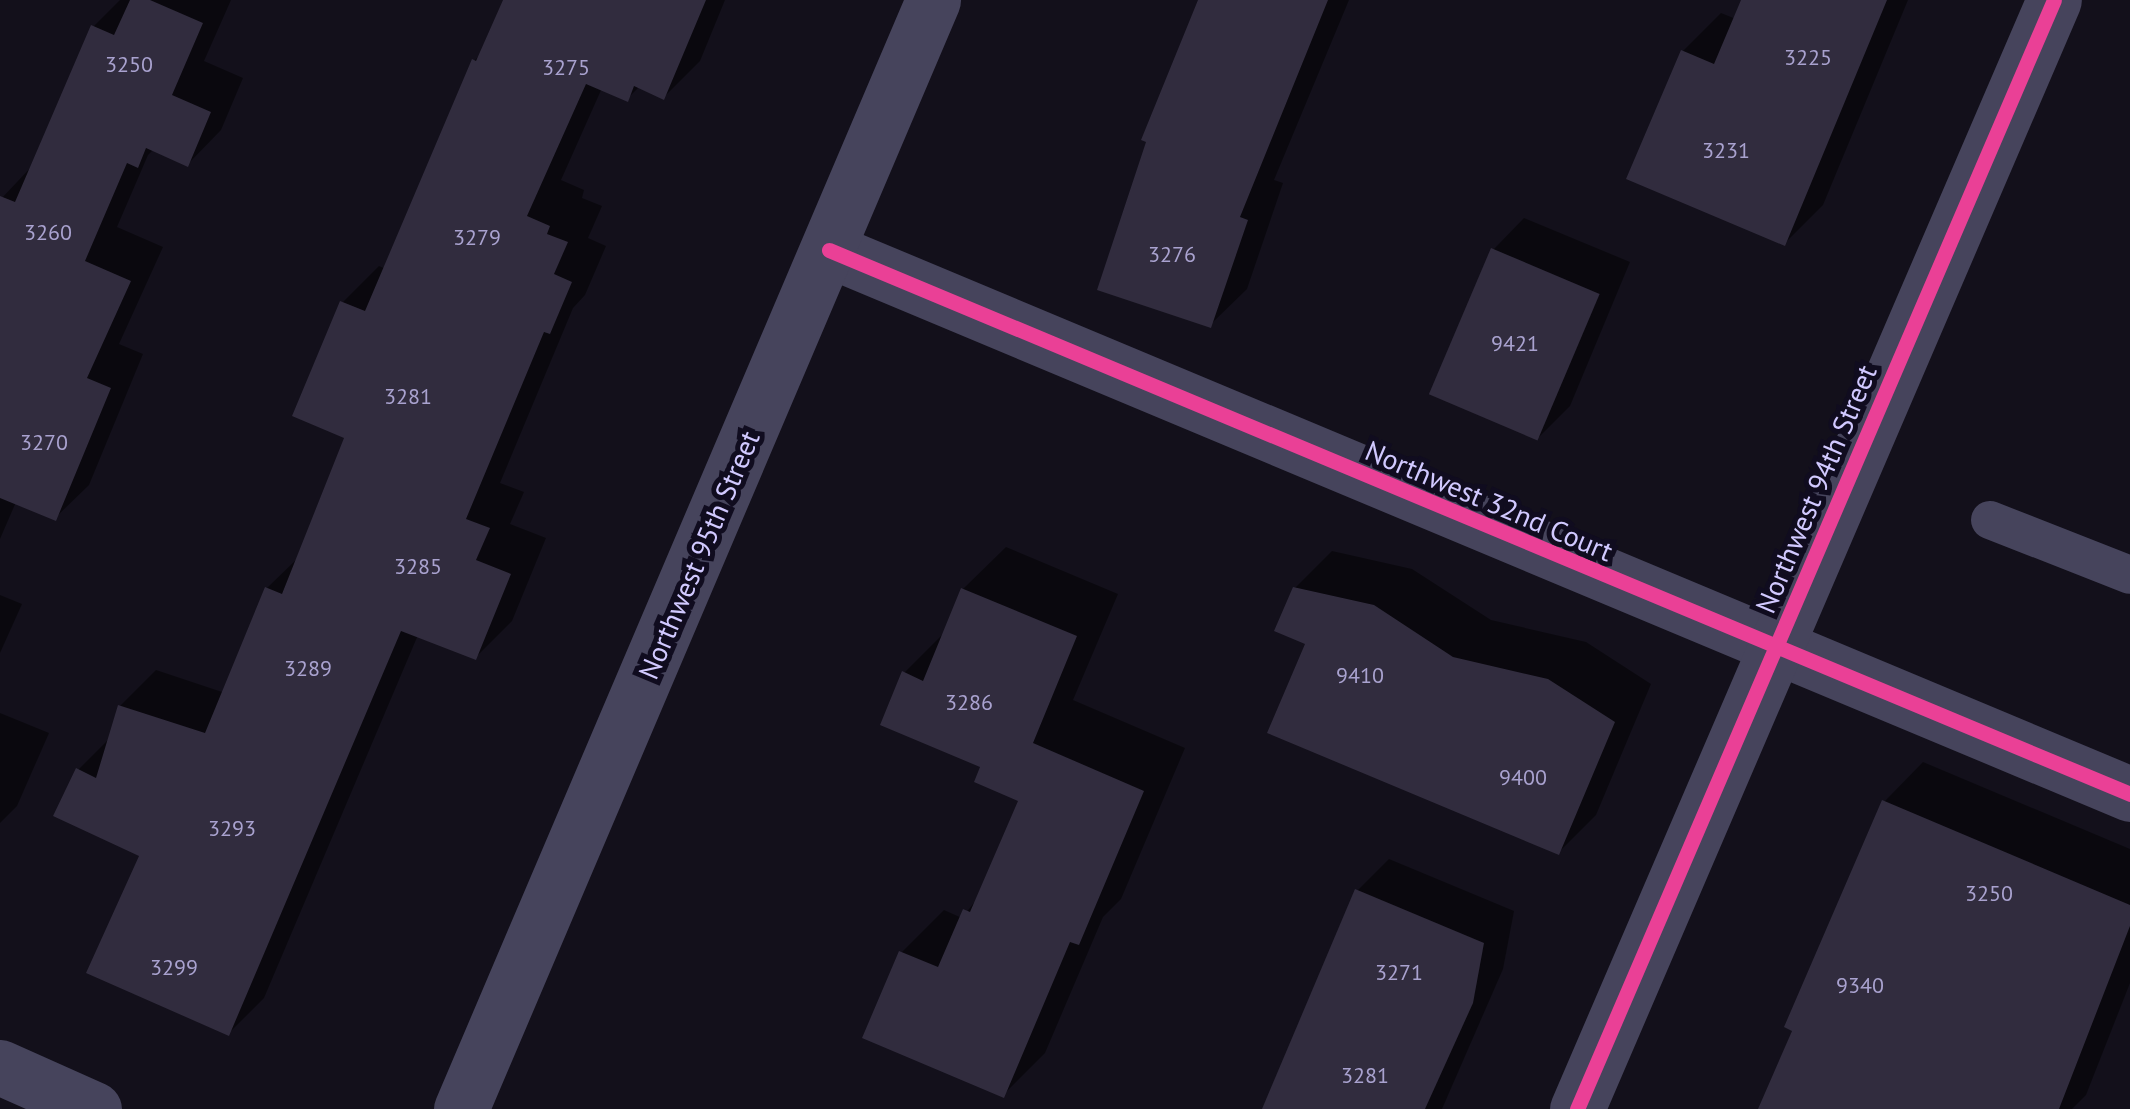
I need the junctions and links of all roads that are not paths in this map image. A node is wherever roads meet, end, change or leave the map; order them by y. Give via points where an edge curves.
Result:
1 (933, 0) edge
2 (2054, 0) edge
3 (829, 250) junction
4 (1990, 520) dead end
5 (2130, 575) edge
6 (1775, 648) junction
7 (2130, 794) edge
8 (0, 1067) edge
9 (94, 1109) edge
10 (461, 1109) edge
11 (1576, 1109) edge

1 - 3 street, Northwest 95th Street
2 - 6 street, Northwest 94th Street
3 - 6 street, Northwest 32nd Court
3 - 10 street, Northwest 95th Street
4 - 5 lane
6 - 7 street, Northwest 32nd Court
6 - 11 street, Northwest 94th Street
8 - 9 street

